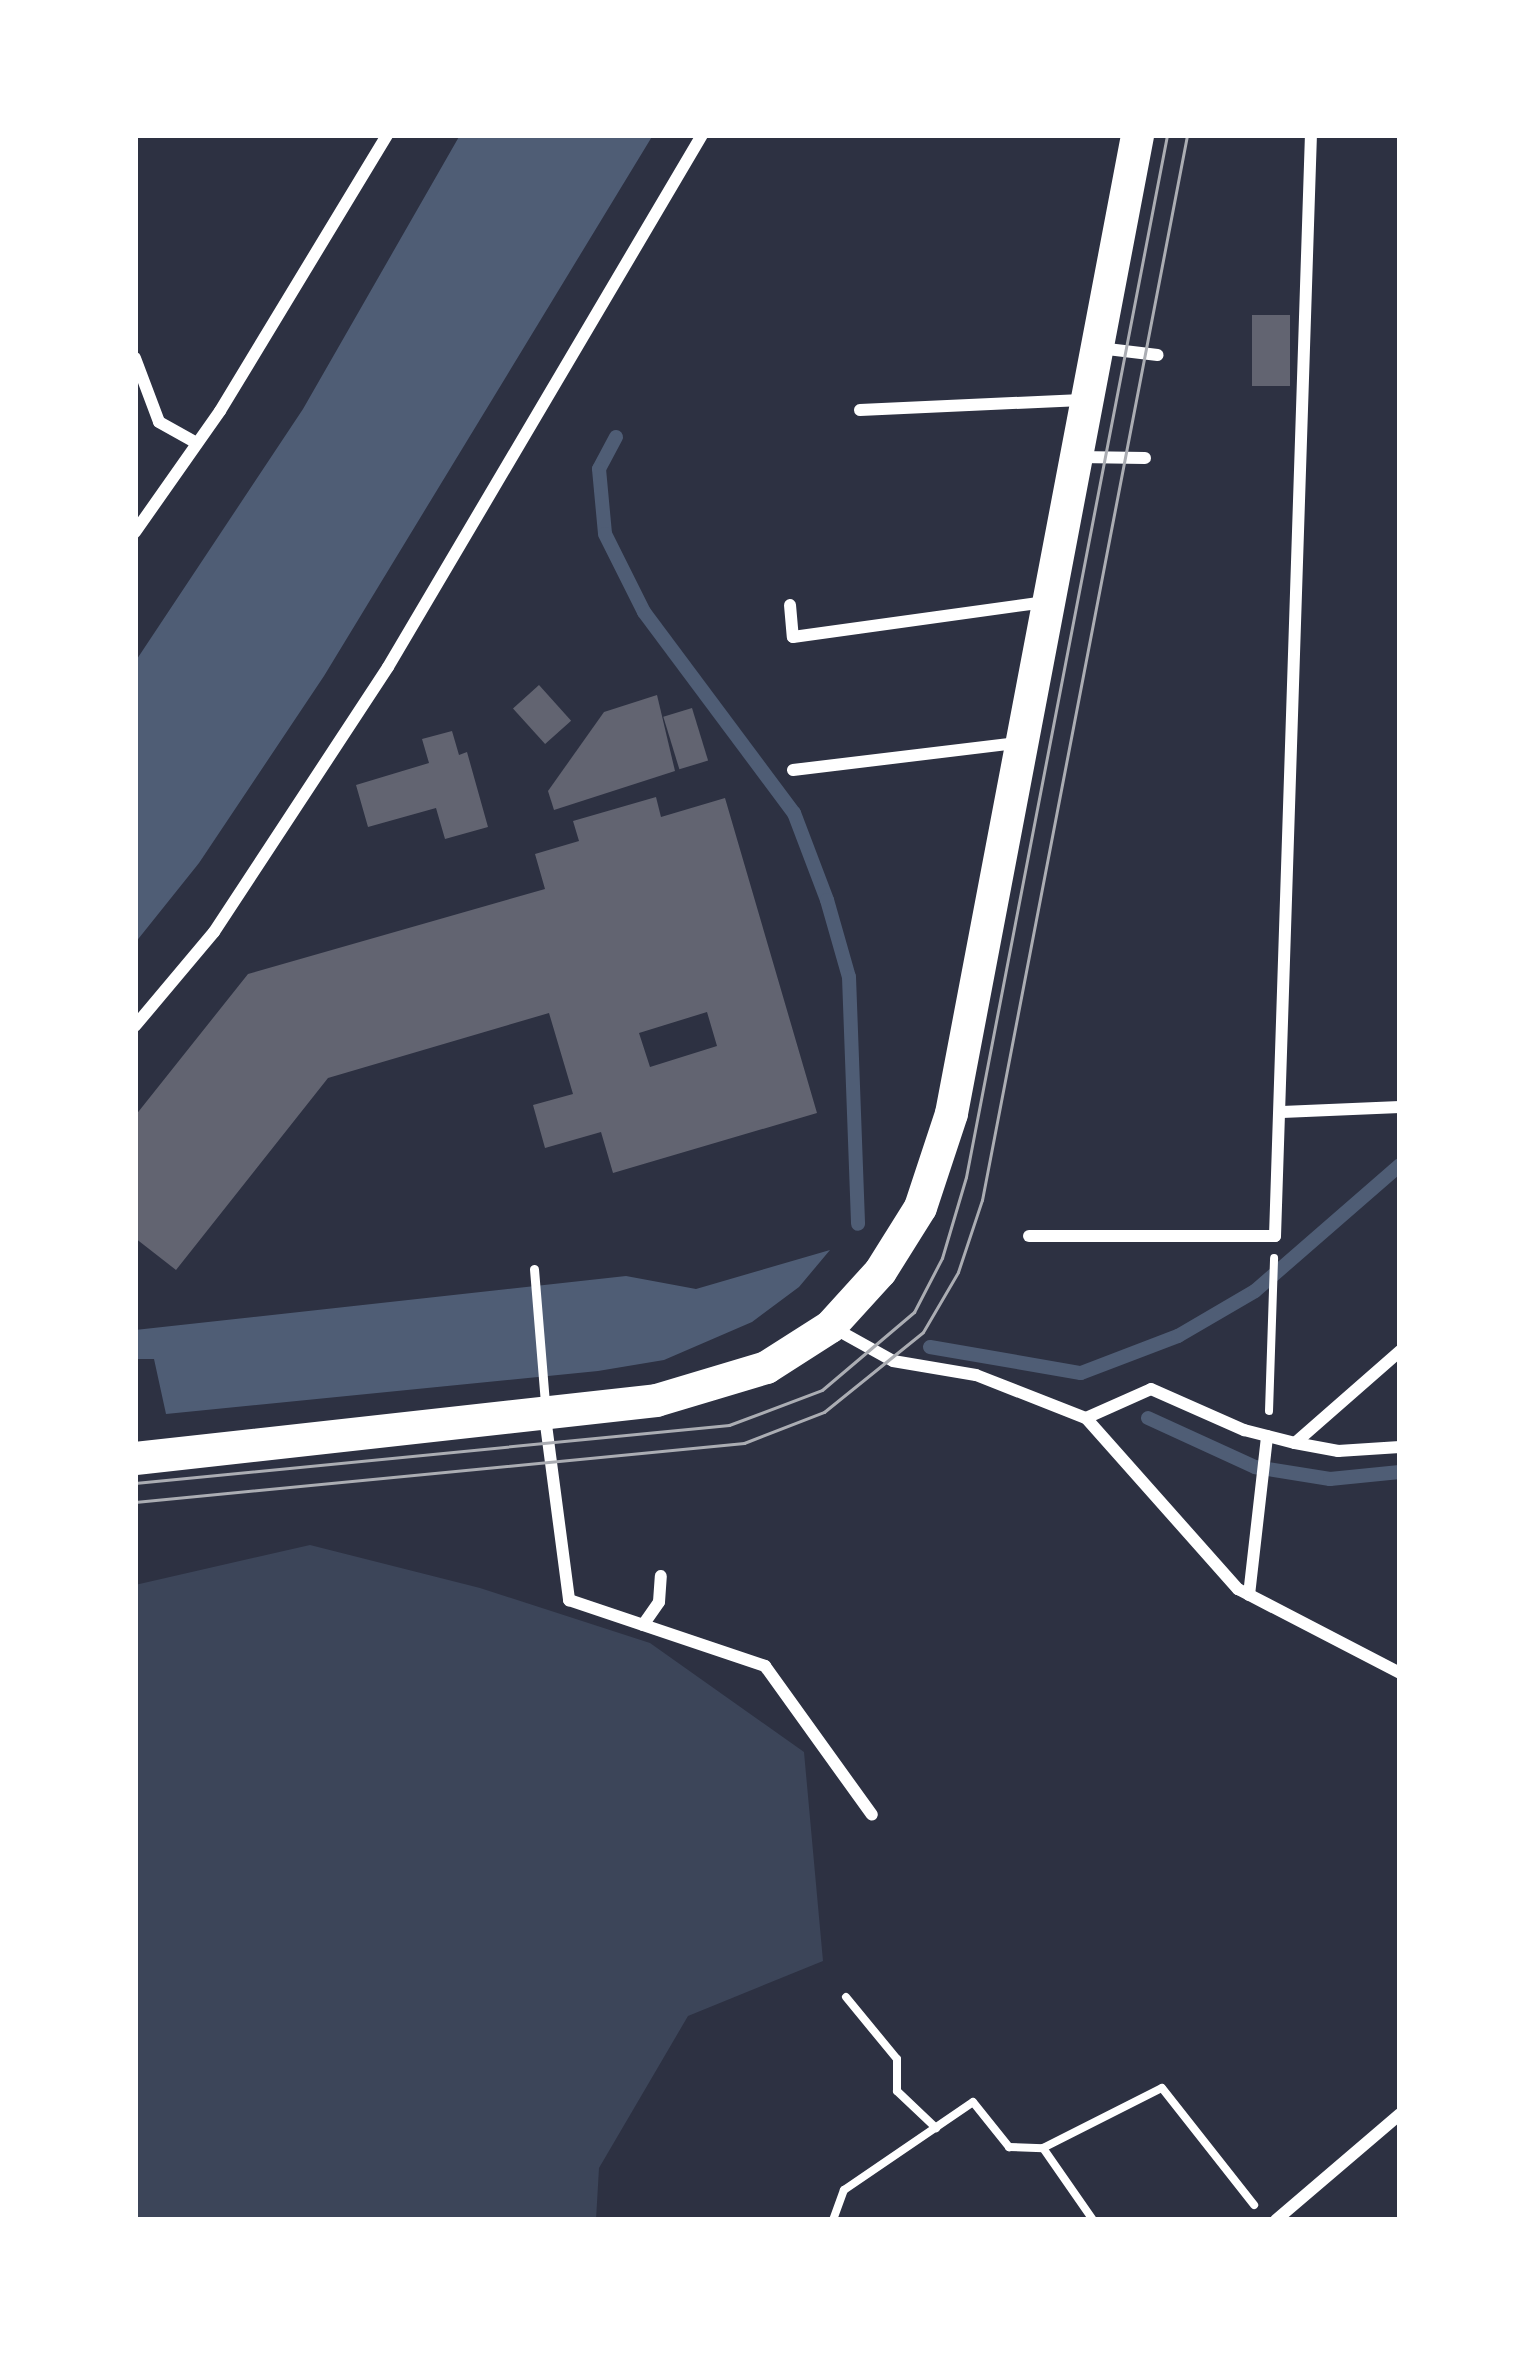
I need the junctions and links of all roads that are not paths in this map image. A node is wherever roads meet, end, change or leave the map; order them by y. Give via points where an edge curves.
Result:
1 (387, 135) edge
2 (702, 135) edge
3 (1137, 135) edge
4 (1311, 135) edge
5 (1098, 347) junction
6 (1158, 356) dead end
7 (135, 358) edge
8 (1089, 399) junction
9 (860, 410) dead end
10 (195, 442) junction
11 (1078, 457) junction
12 (1145, 458) dead end
13 (135, 532) edge
14 (1051, 601) junction
15 (790, 605) dead end
16 (1022, 742) junction
17 (793, 770) dead end
18 (135, 1026) edge
19 (1400, 1107) edge
20 (1282, 1112) junction
21 (1029, 1236) dead end
22 (534, 1269) dead end
23 (830, 1326) junction
24 (1400, 1351) edge
25 (545, 1415) junction
26 (1085, 1418) junction
27 (1268, 1436) junction
28 (1295, 1443) junction
29 (1400, 1447) edge
30 (135, 1458) edge
31 (662, 1576) dead end
32 (1249, 1595) junction
33 (643, 1624) junction
34 (1400, 1673) edge
35 (872, 1815) dead end
36 (1400, 2115) edge
37 (1276, 2220) edge

1 - 10 street
2 - 18 street via 388,667 214,932
3 - 5 highway
4 - 20 street
5 - 6 street
5 - 8 highway
7 - 10 street via 159,422
8 - 9 street
8 - 11 highway
10 - 13 street
11 - 12 street
11 - 14 highway
14 - 15 street via 793,637
14 - 16 highway
16 - 17 street
16 - 23 highway via 938,1163 900,1244
19 - 20 street
20 - 21 street via 1274,1236
22 - 25 lane
23 - 25 highway via 766,1367 715,1384
23 - 26 street via 892,1361 976,1375
24 - 28 street
25 - 30 highway
25 - 33 street via 569,1600
26 - 27 street via 1150,1389
26 - 32 street
27 - 28 street
27 - 32 street
28 - 29 street via 1338,1451
31 - 33 street via 659,1603
32 - 34 street
33 - 35 street via 765,1666
36 - 37 street

